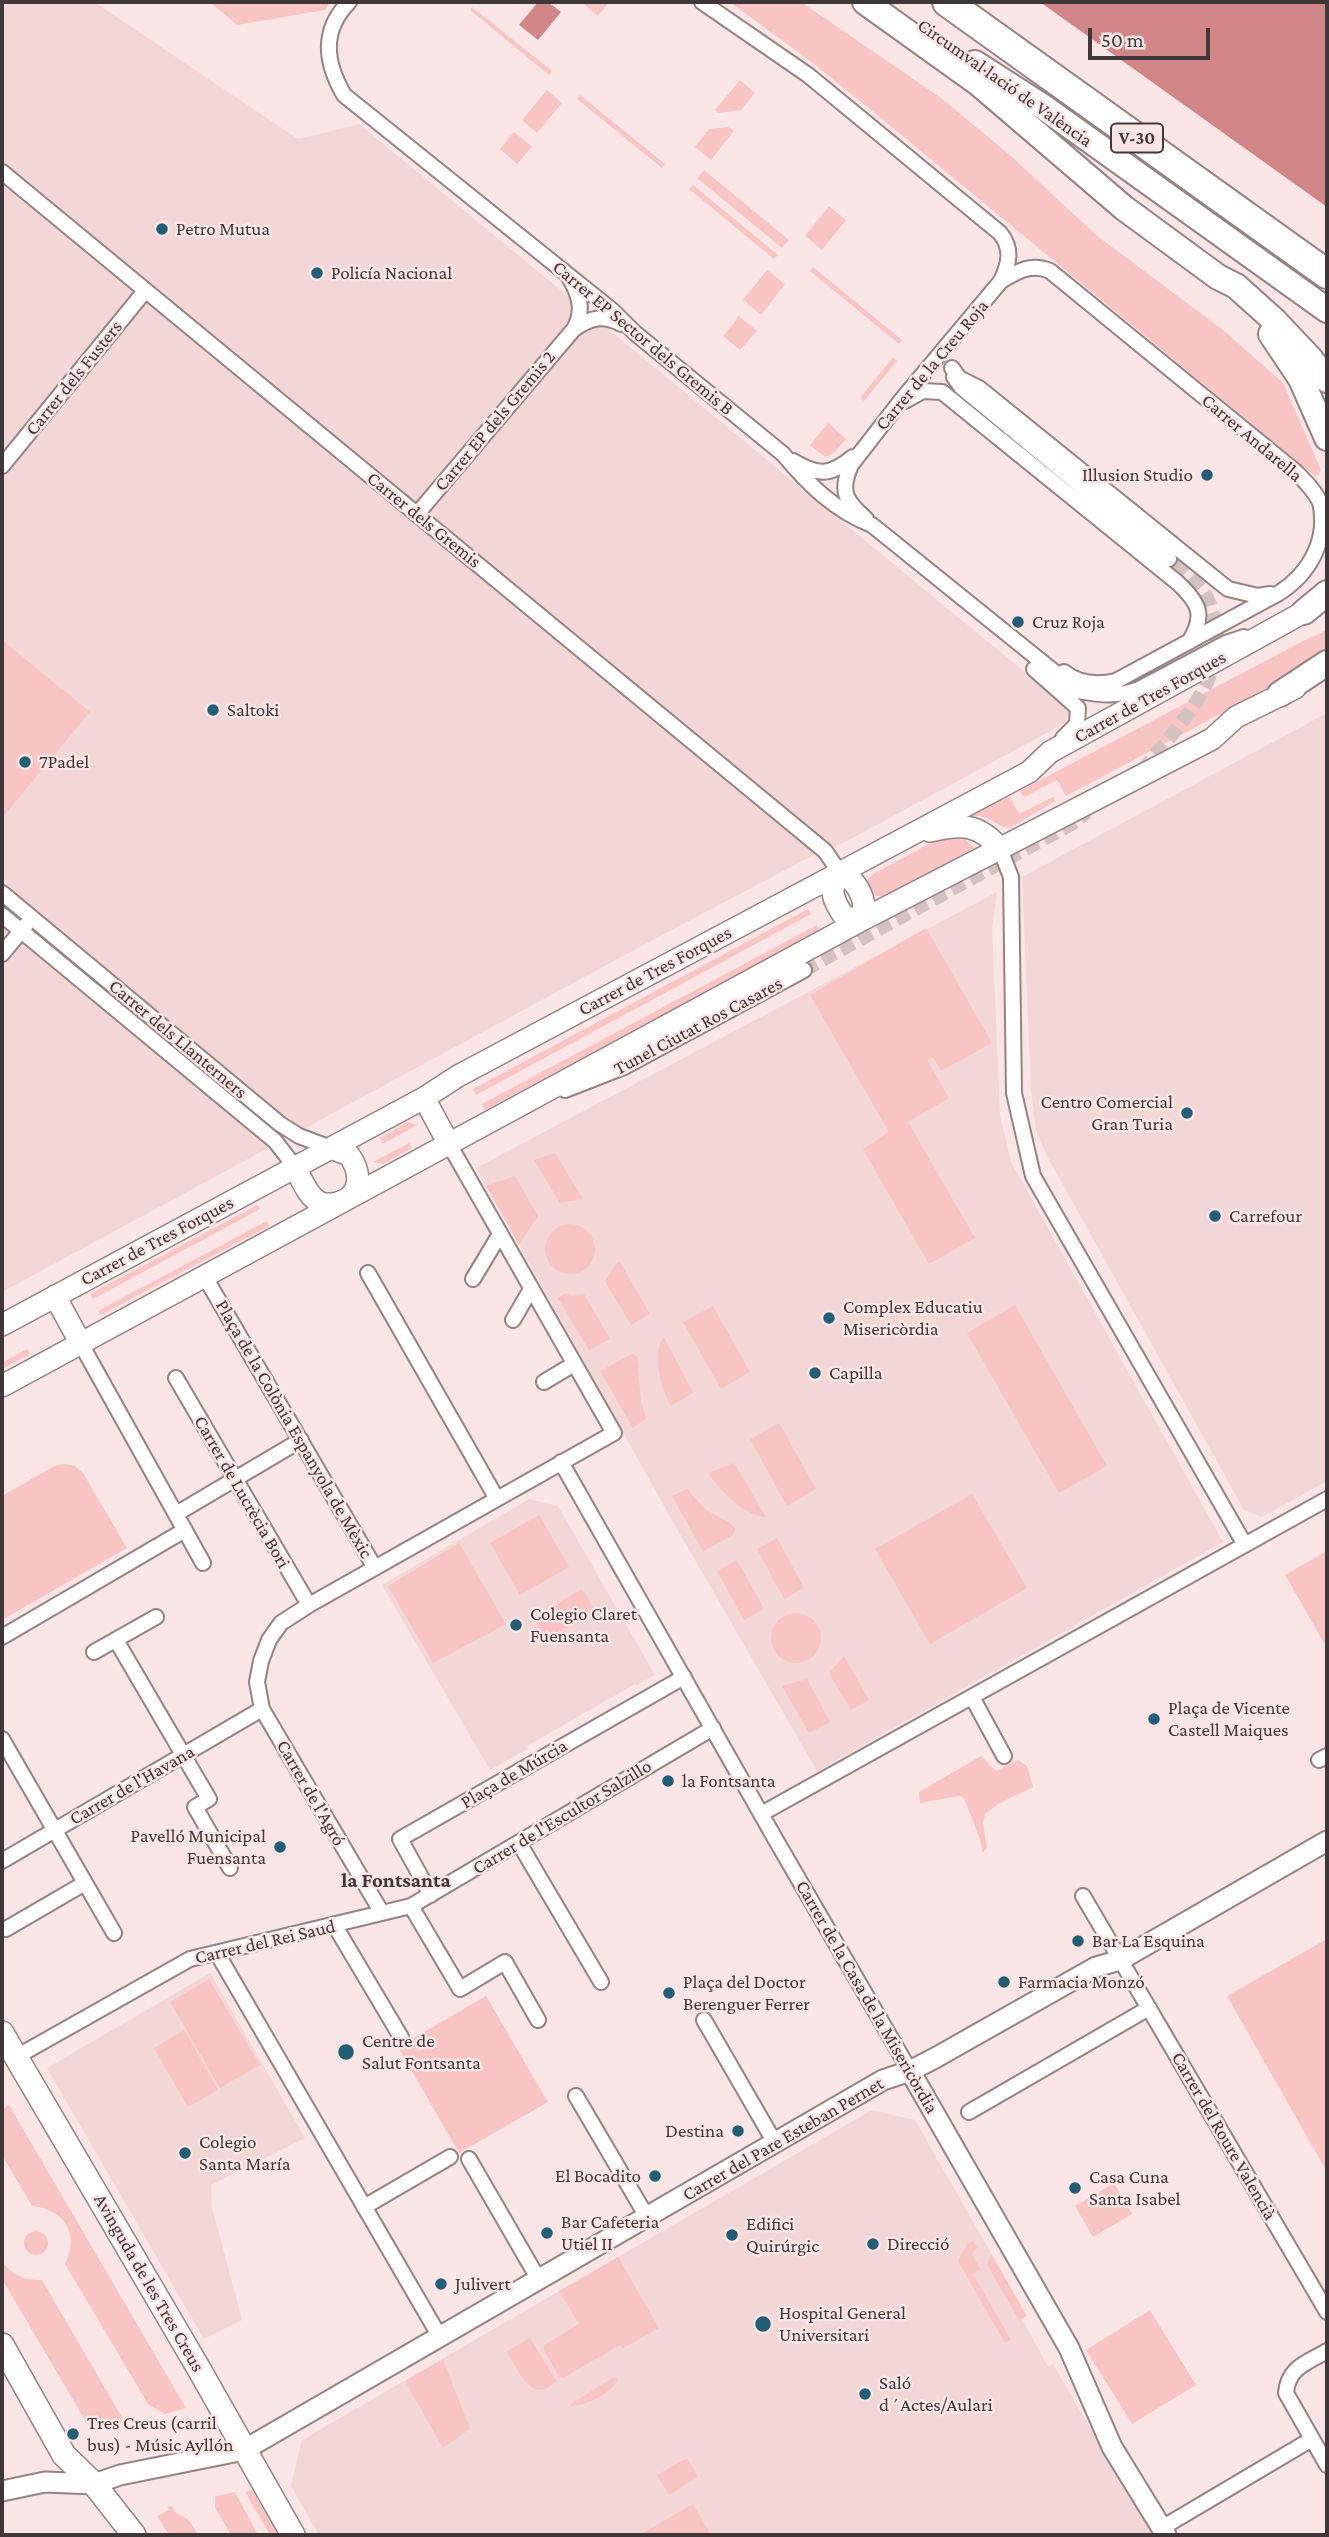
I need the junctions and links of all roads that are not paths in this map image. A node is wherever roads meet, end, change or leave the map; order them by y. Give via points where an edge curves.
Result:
1 (349, 2) edge
2 (702, 2) edge
3 (865, 2) edge
4 (889, 2) edge
5 (947, 2) edge
6 (2, 172) edge
7 (1327, 274) edge
8 (569, 276) junction
9 (1218, 277) junction
10 (1001, 281) junction
11 (145, 290) junction
12 (1327, 310) edge
13 (574, 329) junction
14 (635, 333) junction
15 (954, 337) junction
16 (952, 368) junction
17 (1327, 380) edge
18 (893, 411) junction
19 (1327, 438) edge
20 (862, 449) junction
21 (783, 454) junction
22 (2, 466) edge
23 (417, 514) junction
24 (872, 525) junction
25 (1169, 559) tunnel mouth
26 (1279, 593) junction
27 (1327, 593) edge
28 (1304, 612) joint
29 (1278, 626) junction
30 (1007, 635) junction
31 (1189, 642) junction
32 (1327, 663) edge
33 (1327, 672) edge
34 (1280, 694) junction
35 (1050, 752) junction
36 (907, 837) junction
37 (1000, 849) junction
38 (840, 873) junction
39 (2, 893) edge
40 (2, 915) edge
41 (32, 918) junction
42 (860, 921) junction
43 (21, 931) junction
44 (2, 954) edge
45 (804, 970) tunnel mouth
46 (424, 1098) junction
47 (512, 1110) junction
48 (449, 1144) junction
49 (331, 1148) junction
50 (295, 1167) junction
51 (345, 1201) junction
52 (500, 1234) junction
53 (368, 1273) dead end
54 (205, 1277) junction
55 (473, 1279) dead end
56 (531, 1289) junction
57 (55, 1296) junction
58 (513, 1320) dead end
59 (2, 1325) edge
60 (80, 1344) junction
61 (574, 1364) junction
62 (176, 1378) dead end
63 (544, 1382) dead end
64 (2, 1386) edge
65 (301, 1440) junction
66 (561, 1462) junction
67 (234, 1479) junction
68 (497, 1499) junction
69 (1327, 1499) edge
70 (176, 1514) junction
71 (185, 1530) junction
72 (1245, 1545) junction
73 (203, 1563) dead end
74 (375, 1568) junction
75 (309, 1605) junction
76 (156, 1617) dead end
77 (2, 1637) edge
78 (116, 1640) junction
79 (94, 1653) dead end
80 (684, 1676) junction
81 (972, 1697) junction
82 (262, 1709) junction
83 (713, 1728) junction
84 (2, 1739) edge
85 (183, 1755) junction
86 (1004, 1756) dead end
87 (761, 1814) junction
88 (54, 1830) junction
89 (1327, 1841) edge
90 (519, 1843) junction
91 (2, 1861) edge
92 (230, 1868) dead end
93 (85, 1883) junction
94 (431, 1895) junction
95 (1083, 1896) dead end
96 (411, 1906) junction
97 (382, 1913) junction
98 (335, 1926) junction
99 (6, 1929) dead end
100 (114, 1933) dead end
101 (217, 1953) junction
102 (1120, 1960) junction
103 (601, 1982) dead end
104 (1149, 2008) junction
105 (538, 2020) dead end
106 (704, 2021) dead end
107 (2, 2033) edge
108 (401, 2037) dead end
109 (16, 2057) junction
110 (910, 2071) junction
111 (576, 2096) dead end
112 (969, 2112) dead end
113 (775, 2143) junction
114 (450, 2157) dead end
115 (469, 2159) dead end
116 (364, 2207) junction
117 (647, 2217) junction
118 (539, 2280) junction
119 (1327, 2312) edge
120 (440, 2337) junction
121 (2, 2345) edge
122 (1323, 2353) edge
123 (1312, 2438) junction
124 (244, 2450) junction
125 (1327, 2465) edge
126 (94, 2484) junction
127 (2, 2491) edge
128 (1163, 2532) edge
129 (134, 2535) edge
130 (293, 2535) edge

1 - 8 street, Carrer EP Sector dels Gremis B via 337,14 327,42 344,95
2 - 10 street via 808,75 1000,233 1009,250
3 - 9 highway via 978,83 1124,208
4 - 12 highway, Circumval·lació de València / V-30
5 - 7 highway, Circumval·lació de València / V-30
6 - 11 street, Carrer dels Gremis
8 - 13 street via 580,301
8 - 14 street, Carrer EP Sector dels Gremis B
9 - 17 highway via 1236,286 1275,321
9 - 19 highway via 1282,347
10 - 15 street, Carrer de la Creu Roja
10 - 26 street, Carrer Andarella via 1034,266 1050,271 1311,487 1324,520 1323,539 1309,569
11 - 22 street, Carrer dels Fusters
11 - 23 street, Carrer dels Gremis
13 - 14 street via 603,318
13 - 23 street, Carrer EP dels Gremis 2
14 - 21 street, Carrer EP Sector dels Gremis B
15 - 16 street
15 - 18 street, Carrer de la Creu Roja
16 - 25 street via 961,387
16 - 26 street via 1228,589 1258,596
18 - 20 street, Carrer de la Creu Roja
18 - 31 street via 923,391 942,393 1192,596 1199,618
20 - 21 street, Carrer de la Creu Roja via 842,465 821,472
20 - 24 street, Carrer de la Creu Roja via 844,487 853,507
21 - 24 street, Carrer EP Sector dels Gremis B via 841,511
23 - 38 street, Carrer dels Gremis via 825,851
24 - 30 street, Carrer EP Sector dels Gremis B
26 - 31 street, Carrer Andarella
27 - 28 highway
28 - 29 main road, Carrer de Tres Forques
29 - 30 street via 1226,643 1139,689 1105,696 1078,691
29 - 35 main road, Carrer de Tres Forques
30 - 31 street, Carrer Andarella via 1070,677 1101,684 1116,681
30 - 35 street via 1027,663 1078,708 1077,724
32 - 34 highway
33 - 34 main road
34 - 37 main road via 1236,716 1212,739
35 - 36 main road, Carrer de Tres Forques via 1029,772
36 - 37 main road via 964,826 982,831
36 - 38 main road, Carrer de Tres Forques
37 - 42 main road
37 - 72 street via 1012,877 1014,1093 1033,1176
38 - 42 main road via 854,883 864,903
38 - 46 main road, Carrer de Tres Forques
39 - 41 street, Carrer dels Llanterners
40 - 43 street, Carrer dels Llanterners
41 - 43 street
41 - 49 street, Carrer dels Llanterners via 280,1124
42 - 47 main road
43 - 44 street
43 - 50 street, Carrer dels Llanterners via 275,1141
45 - 47 street, Tunel Ciutat Ros Casares via 624,1067
46 - 48 main road
46 - 49 main road, Carrer de Tres Forques
47 - 48 main road
48 - 51 main road
48 - 52 street, Plaça de la Colònia Espanyola de Mèxic
49 - 50 main road, Carrer de Tres Forques
49 - 51 main road via 349,1155 358,1171 359,1182
50 - 51 main road via 320,1203
50 - 57 main road, Carrer de Tres Forques
51 - 54 main road
52 - 55 street
52 - 56 street, Plaça de la Colònia Espanyola de Mèxic
53 - 68 street
54 - 60 main road
54 - 65 street, Plaça de la Colònia Espanyola de Mèxic
56 - 58 street
56 - 61 street, Plaça de la Colònia Espanyola de Mèxic
57 - 59 main road, Carrer de Tres Forques
57 - 60 main road
60 - 64 main road
60 - 70 street
61 - 63 street
61 - 66 street, Plaça de la Colònia Espanyola de Mèxic via 614,1433
62 - 67 street, Carrer de Lucrècia Bori
65 - 67 street
65 - 74 street, Plaça de la Colònia Espanyola de Mèxic
66 - 68 street, Plaça de la Colònia Espanyola de Mèxic
66 - 80 street, Carrer de la Casa de la Misericòrdia
67 - 70 street
67 - 75 street, Carrer de Lucrècia Bori
68 - 74 street, Plaça de la Colònia Espanyola de Mèxic
69 - 72 street
70 - 71 street
71 - 73 street
71 - 77 street
72 - 81 street
74 - 75 street
75 - 82 street via 281,1623 270,1640 257,1682
76 - 78 street
78 - 79 street
78 - 85 street
80 - 83 street, Carrer de la Casa de la Misericòrdia
80 - 94 street, Plaça de Múrcia via 400,1839
81 - 86 street
81 - 87 street
82 - 85 street, Carrer de l'Havana
82 - 97 street, Carrer de l'Agró
83 - 87 street, Carrer de la Casa de la Misericòrdia
83 - 90 street, Carrer de l'Escultor Salzillo
84 - 88 street
85 - 88 street, Carrer de l'Havana
85 - 92 street via 209,1799 195,1807
87 - 110 street, Carrer de la Casa de la Misericòrdia
88 - 91 street, Carrer de l'Havana
88 - 93 street
89 - 102 street, Carrer del Pare Esteban Pernet
90 - 94 street, Carrer de l'Escultor Salzillo
90 - 103 street
93 - 99 street
93 - 100 street
94 - 96 street, Carrer de l'Escultor Salzillo
95 - 102 street, Carrer del Roure Valencià
96 - 97 street, Carrer del Rei Saud
96 - 105 street via 460,1989 505,1962
97 - 98 street, Carrer del Rei Saud
98 - 101 street, Carrer del Rei Saud
98 - 108 street
101 - 109 street, Carrer del Rei Saud via 190,1959
101 - 116 street
102 - 104 street, Carrer del Roure Valencià
102 - 110 street, Carrer del Pare Esteban Pernet via 1096,1966
104 - 112 street
104 - 119 street, Carrer del Roure Valencià
106 - 113 street
107 - 109 main road, Avinguda de les Tres Creus
109 - 124 main road, Avinguda de les Tres Creus
110 - 113 street, Carrer del Pare Esteban Pernet via 883,2080
110 - 128 street, Carrer de la Casa de la Misericòrdia via 1069,2348 1112,2446
111 - 117 street
113 - 117 street, Carrer del Pare Esteban Pernet
114 - 116 street
115 - 118 street
116 - 120 street
117 - 118 street, Carrer del Pare Esteban Pernet
118 - 120 street, Carrer del Pare Esteban Pernet
120 - 124 street, Carrer del Pare Esteban Pernet
121 - 126 main road via 64,2455
122 - 123 street via 1293,2371 1287,2382 1286,2393
123 - 125 street
123 - 128 street
124 - 126 street, Carrer del Pare Esteban Pernet
124 - 130 main road, Avinguda de les Tres Creus
126 - 127 street, Carrer del Pare Esteban Pernet via 45,2482
126 - 129 main road

